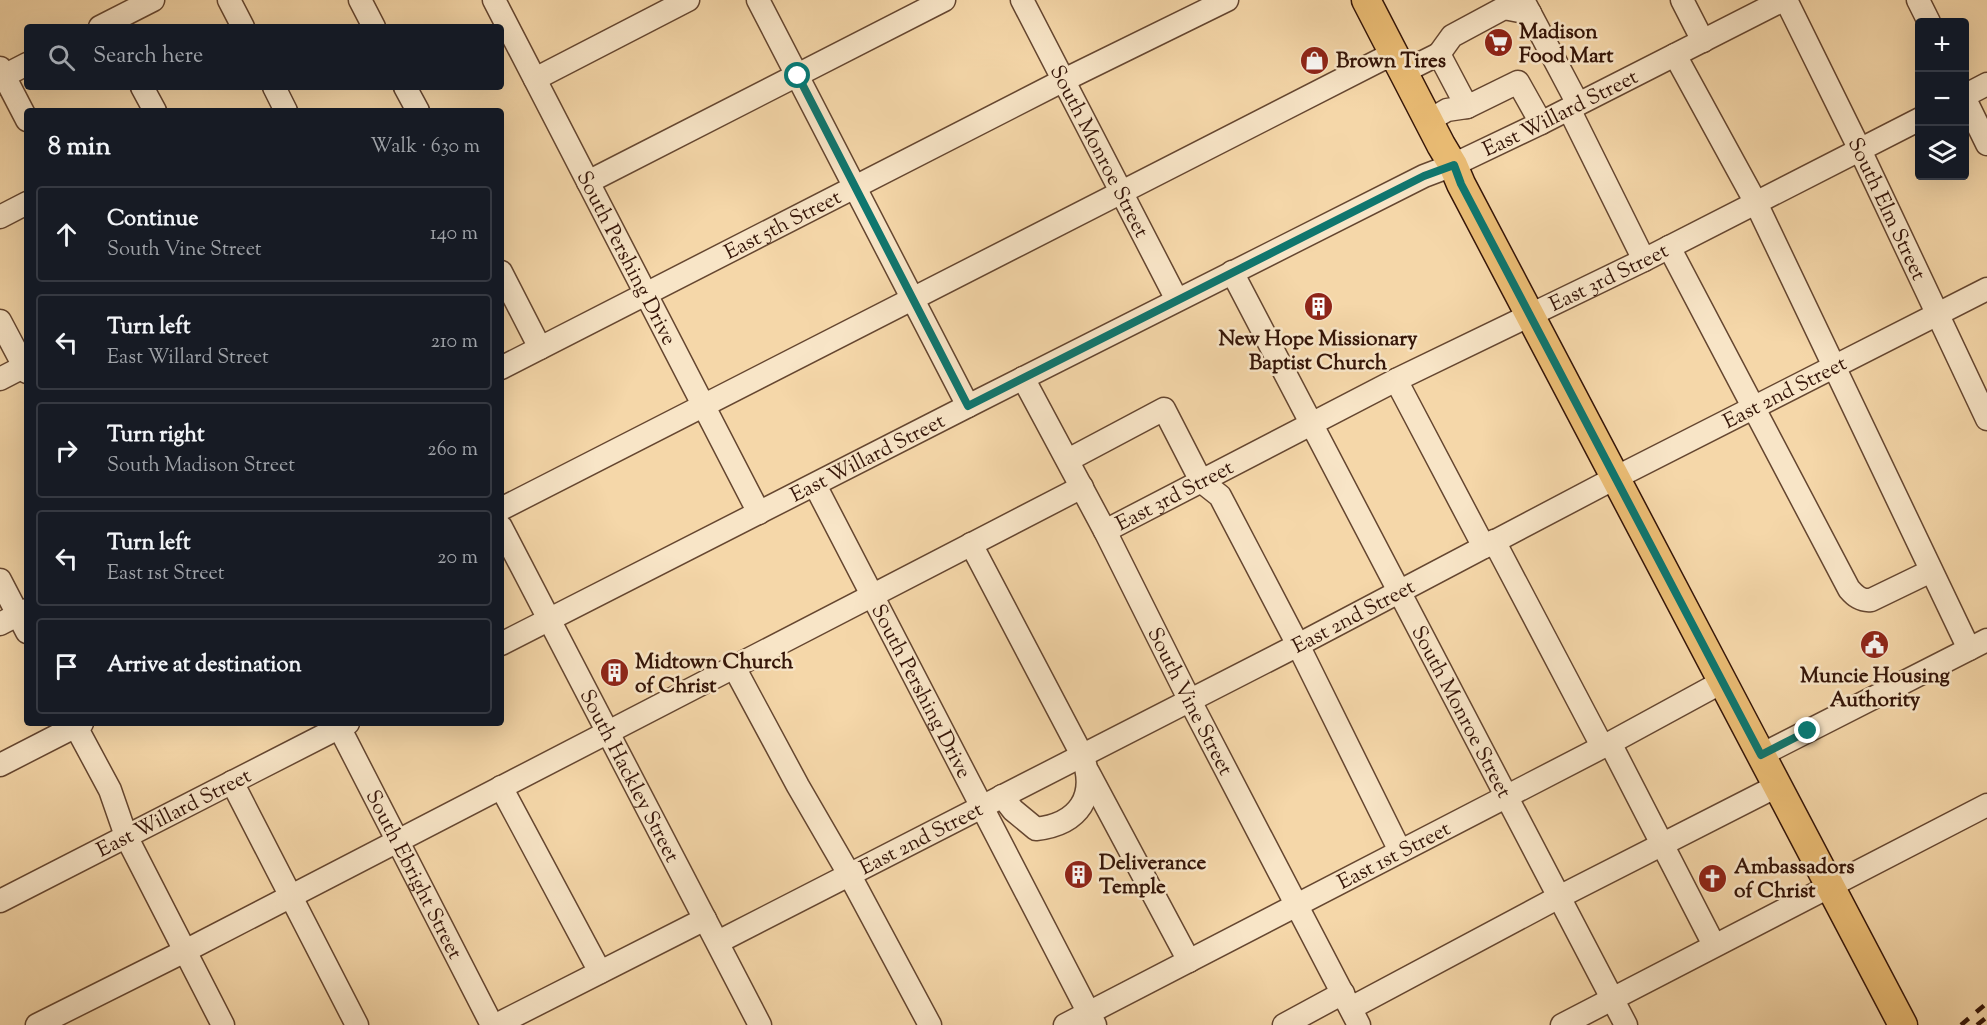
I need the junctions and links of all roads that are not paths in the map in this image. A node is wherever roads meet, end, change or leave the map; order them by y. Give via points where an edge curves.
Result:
1 (153, 0) edge
2 (229, 0) edge
3 (360, 0) edge
4 (494, 0) edge
5 (688, 0) edge
6 (758, 0) edge
7 (944, 0) edge
8 (1022, 0) edge
9 (1227, 0) edge
10 (1366, 0) edge
11 (1682, 0) edge
12 (1785, 0) edge
13 (1918, 0) edge
14 (1198, 6) edge
15 (1527, 7) edge
16 (1927, 18) edge
17 (110, 24) edge
18 (241, 24) edge
19 (372, 24) edge
20 (1703, 41) junction
21 (1440, 54) junction
22 (1675, 55) junction
23 (1398, 62) junction
24 (24, 65) edge
25 (1, 74) edge
26 (798, 76) junction
27 (535, 79) junction
28 (1064, 80) junction
29 (1987, 84) edge
30 (144, 90) edge
31 (276, 90) edge
32 (407, 90) edge
33 (1969, 94) edge
34 (1969, 105) edge
35 (1574, 106) junction
36 (1467, 107) junction
37 (153, 108) edge
38 (284, 108) edge
39 (416, 108) edge
40 (24, 115) edge
41 (1428, 121) junction
42 (1915, 122) edge
43 (1541, 123) junction
44 (1987, 144) edge
45 (1860, 150) junction
46 (1454, 165) junction
47 (588, 182) junction
48 (856, 186) junction
49 (1120, 192) junction
50 (1756, 203) junction
51 (24, 205) edge
52 (0, 217) edge
53 (1669, 248) junction
54 (1644, 260) junction
55 (1233, 272) junction
56 (504, 278) edge
57 (1987, 289) edge
58 (646, 294) junction
59 (913, 298) junction
60 (1177, 300) junction
61 (1937, 314) junction
62 (1530, 315) junction
63 (0, 321) edge
64 (540, 348) junction
65 (24, 364) edge
66 (504, 366) edge
67 (1833, 367) junction
68 (24, 369) edge
69 (1023, 378) junction
70 (0, 379) edge
71 (1396, 380) junction
72 (704, 405) junction
73 (968, 406) junction
74 (1754, 406) junction
75 (1987, 419) edge
76 (1312, 424) junction
77 (1068, 460) junction
78 (1615, 477) junction
79 (1201, 481) junction
80 (815, 485) junction
81 (1082, 487) junction
82 (504, 507) edge
83 (759, 513) junction
84 (1105, 531) junction
85 (504, 533) edge
86 (970, 544) junction
87 (1489, 544) junction
88 (1931, 571) junction
89 (0, 580) edge
90 (1398, 592) junction
91 (872, 595) junction
92 (18, 620) edge
93 (549, 620) junction
94 (504, 642) edge
95 (1298, 645) junction
96 (1978, 645) edge
97 (734, 667) junction
98 (1722, 682) junction
99 (1189, 699) junction
100 (73, 726) edge
101 (78, 726) edge
102 (339, 726) edge
103 (341, 726) edge
104 (608, 732) junction
105 (1606, 744) junction
106 (1761, 755) junction
107 (1085, 763) junction
108 (0, 765) edge
109 (232, 782) junction
110 (1777, 786) junction
111 (501, 787) junction
112 (1002, 796) junction
113 (1506, 797) junction
114 (1987, 805) edge
115 (982, 807) junction
116 (126, 836) junction
117 (396, 841) junction
118 (1664, 845) junction
119 (1400, 851) junction
120 (849, 874) junction
121 (1829, 886) junction
122 (290, 895) junction
123 (1559, 897) junction
124 (0, 901) edge
125 (1297, 904) junction
126 (705, 919) junction
127 (718, 942) junction
128 (1714, 945) junction
129 (185, 951) junction
130 (1189, 961) junction
131 (600, 972) junction
132 (1612, 998) junction
133 (1351, 1009) edge
134 (1092, 1019) edge
135 (37, 1025) edge
136 (223, 1025) edge
137 (357, 1025) edge
138 (492, 1025) edge
139 (496, 1025) edge
140 (760, 1025) edge
141 (930, 1025) edge
142 (1065, 1025) edge
143 (1284, 1025) edge
144 (1562, 1025) edge
145 (1626, 1025) edge
146 (1903, 1025) edge

1 - 17 street
2 - 18 street
3 - 19 street
4 - 27 street, South Pershing Drive
5 - 27 street
6 - 26 street
7 - 26 street
8 - 28 street, South Monroe Street
9 - 14 street, East 5th Street
10 - 23 main road
11 - 20 street
12 - 20 street, East Willard Street
12 - 45 street, South Elm Street
13 - 16 street
14 - 28 street, East 5th Street
15 - 21 street via 1504,8 1452,36
15 - 35 street
20 - 22 street, East Willard Street
21 - 23 street
21 - 36 street
22 - 35 street, East Willard Street
22 - 50 street
23 - 41 main road
23 - 49 street
24 - 25 street
25 - 40 street
26 - 47 street
26 - 48 street
27 - 47 street, South Pershing Drive
28 - 48 street, East 5th Street
28 - 49 street, South Monroe Street
29 - 33 street
30 - 37 street
31 - 38 street
32 - 39 street
34 - 44 street
35 - 43 street, East Willard Street
35 - 54 street
36 - 41 street via 1447,110
36 - 43 street via 1518,82
41 - 46 main road
42 - 45 street, East 3rd Street
43 - 46 street, East Willard Street
45 - 50 street, East 3rd Street
45 - 61 street, South Elm Street
46 - 55 street, East Willard Street via 1424,176
46 - 62 main road
47 - 58 street, South Pershing Drive
48 - 58 street, East 5th Street
48 - 59 street
49 - 59 street
49 - 60 street, South Monroe Street
50 - 53 street, East 3rd Street
50 - 67 street
51 - 52 street
53 - 54 street, East 3rd Street
53 - 74 street
54 - 62 street, East 3rd Street
55 - 60 street, East Willard Street
55 - 76 street, South Monroe Street
56 - 64 street
57 - 61 street, East 2nd Street
58 - 64 street, East 5th Street
58 - 72 street, South Pershing Drive
59 - 72 street
59 - 73 street
60 - 69 street, East Willard Street
61 - 67 street, East 2nd Street
61 - 75 street, South Elm Street
62 - 71 street, East 3rd Street
62 - 78 main road
63 - 65 street
64 - 66 street, East 5th Street
67 - 74 street, East 2nd Street
67 - 88 street
68 - 70 street
69 - 73 street, East Willard Street
69 - 77 street, South Vine Street
71 - 76 street, East 3rd Street
71 - 87 street
72 - 82 street
72 - 83 street, South Pershing Drive
73 - 80 street, East Willard Street
74 - 78 street, East 2nd Street
74 - 88 street via 1855,596 1871,600
76 - 79 street, East 3rd Street
76 - 90 street, South Monroe Street
77 - 79 street via 1164,409
77 - 81 street, South Vine Street
78 - 87 street, East 2nd Street
78 - 98 main road
79 - 84 street, East 3rd Street
79 - 95 street via 1220,496
80 - 83 street, East Willard Street
80 - 91 street, South Pershing Drive
81 - 84 street, South Vine Street
81 - 86 street
83 - 93 street, East Willard Street
84 - 99 street, South Vine Street
85 - 93 street, South Hackley Street
86 - 91 street
86 - 107 street
87 - 90 street, East 2nd Street
87 - 105 street
88 - 96 street
89 - 92 street
90 - 95 street, East 2nd Street
90 - 113 street, South Monroe Street
91 - 97 street
91 - 115 street, South Pershing Drive
93 - 94 street, East Willard Street
93 - 104 street, South Hackley Street
95 - 99 street, East 2nd Street
95 - 119 street
96 - 106 street
97 - 104 street
97 - 120 street
98 - 105 street, East 1st Street
98 - 106 main road
99 - 107 street, East 2nd Street
99 - 125 street, South Vine Street
100 - 108 street
101 - 116 street via 110,790
102 - 109 street, East Willard Street
103 - 117 street, South Ebright Street
104 - 111 street
104 - 126 street, South Hackley Street
105 - 113 street, East 1st Street
105 - 118 street
106 - 110 main road
107 - 112 street, East 2nd Street
107 - 112 street via 1085,802 1051,827 1035,829
107 - 130 street
109 - 116 street, East Willard Street
109 - 122 street
110 - 118 street
110 - 121 main road
111 - 117 street
111 - 131 street
112 - 115 street, East 2nd Street
113 - 119 street, East 1st Street
113 - 123 street, South Monroe Street
114 - 121 street
115 - 120 street, East 2nd Street
115 - 134 street, South Pershing Drive
116 - 124 street, East Willard Street
116 - 129 street
117 - 122 street
117 - 138 street, South Ebright Street
118 - 123 street
118 - 128 street
119 - 125 street, East 1st Street
120 - 127 street, East 2nd Street
120 - 141 street
121 - 128 street
121 - 146 main road
122 - 129 street
122 - 137 street
123 - 132 street, South Monroe Street
123 - 133 street
125 - 130 street, East 1st Street
125 - 133 street, South Vine Street
126 - 127 street, South Hackley Street
126 - 131 street
127 - 140 street, South Hackley Street
128 - 132 street
129 - 135 street
129 - 136 street
130 - 134 street, East 1st Street
131 - 139 street
132 - 144 street
132 - 145 street, South Monroe Street
133 - 143 street
134 - 142 street, East 1st Street

